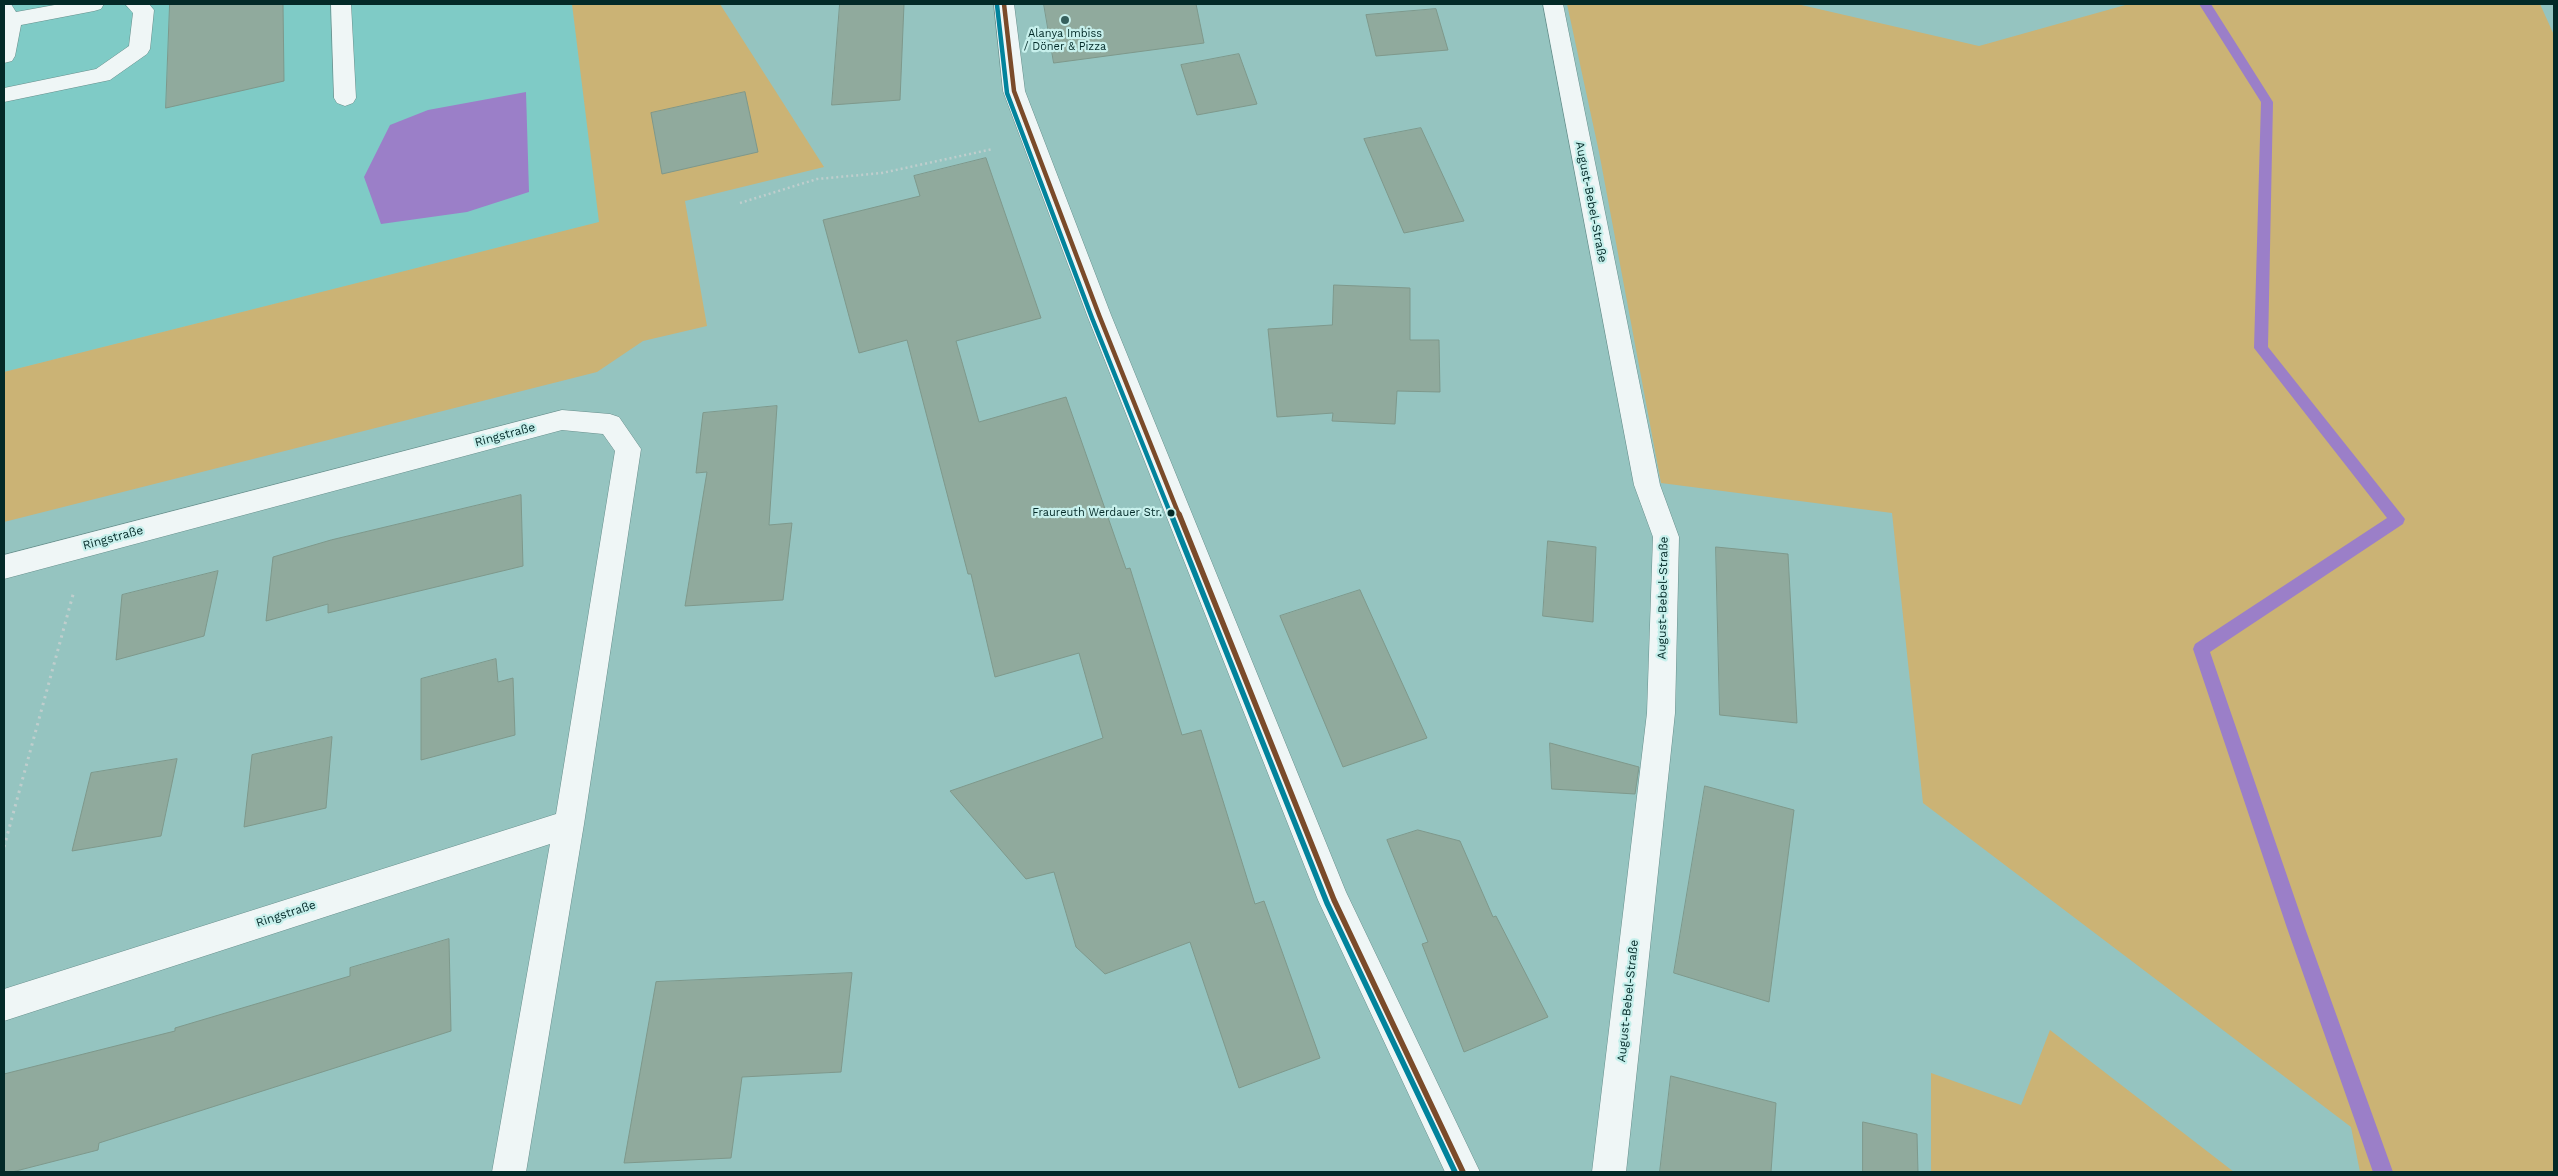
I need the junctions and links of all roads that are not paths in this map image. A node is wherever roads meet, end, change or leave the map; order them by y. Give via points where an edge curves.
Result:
1 (94, 4) edge
2 (135, 4) edge
3 (341, 4) edge
4 (1004, 4) edge
5 (1553, 4) edge
6 (8, 14) edge
7 (4, 56) edge
8 (4, 95) edge
9 (345, 98) dead end
10 (4, 567) edge
11 (569, 824) junction
12 (4, 1004) edge
13 (509, 1172) edge
14 (1463, 1172) edge
15 (1609, 1172) edge

1 - 6 street
2 - 8 street via 144,10 139,49 102,74
3 - 9 street
4 - 14 street via 1014,91 1099,315 1334,900
5 - 15 street, August-Bebel-Straße via 1647,485 1666,537 1660,713
6 - 7 street
10 - 11 street, Ringstraße via 562,420 610,424 628,449
11 - 12 street, Ringstraße
11 - 13 street, Ringstraße

